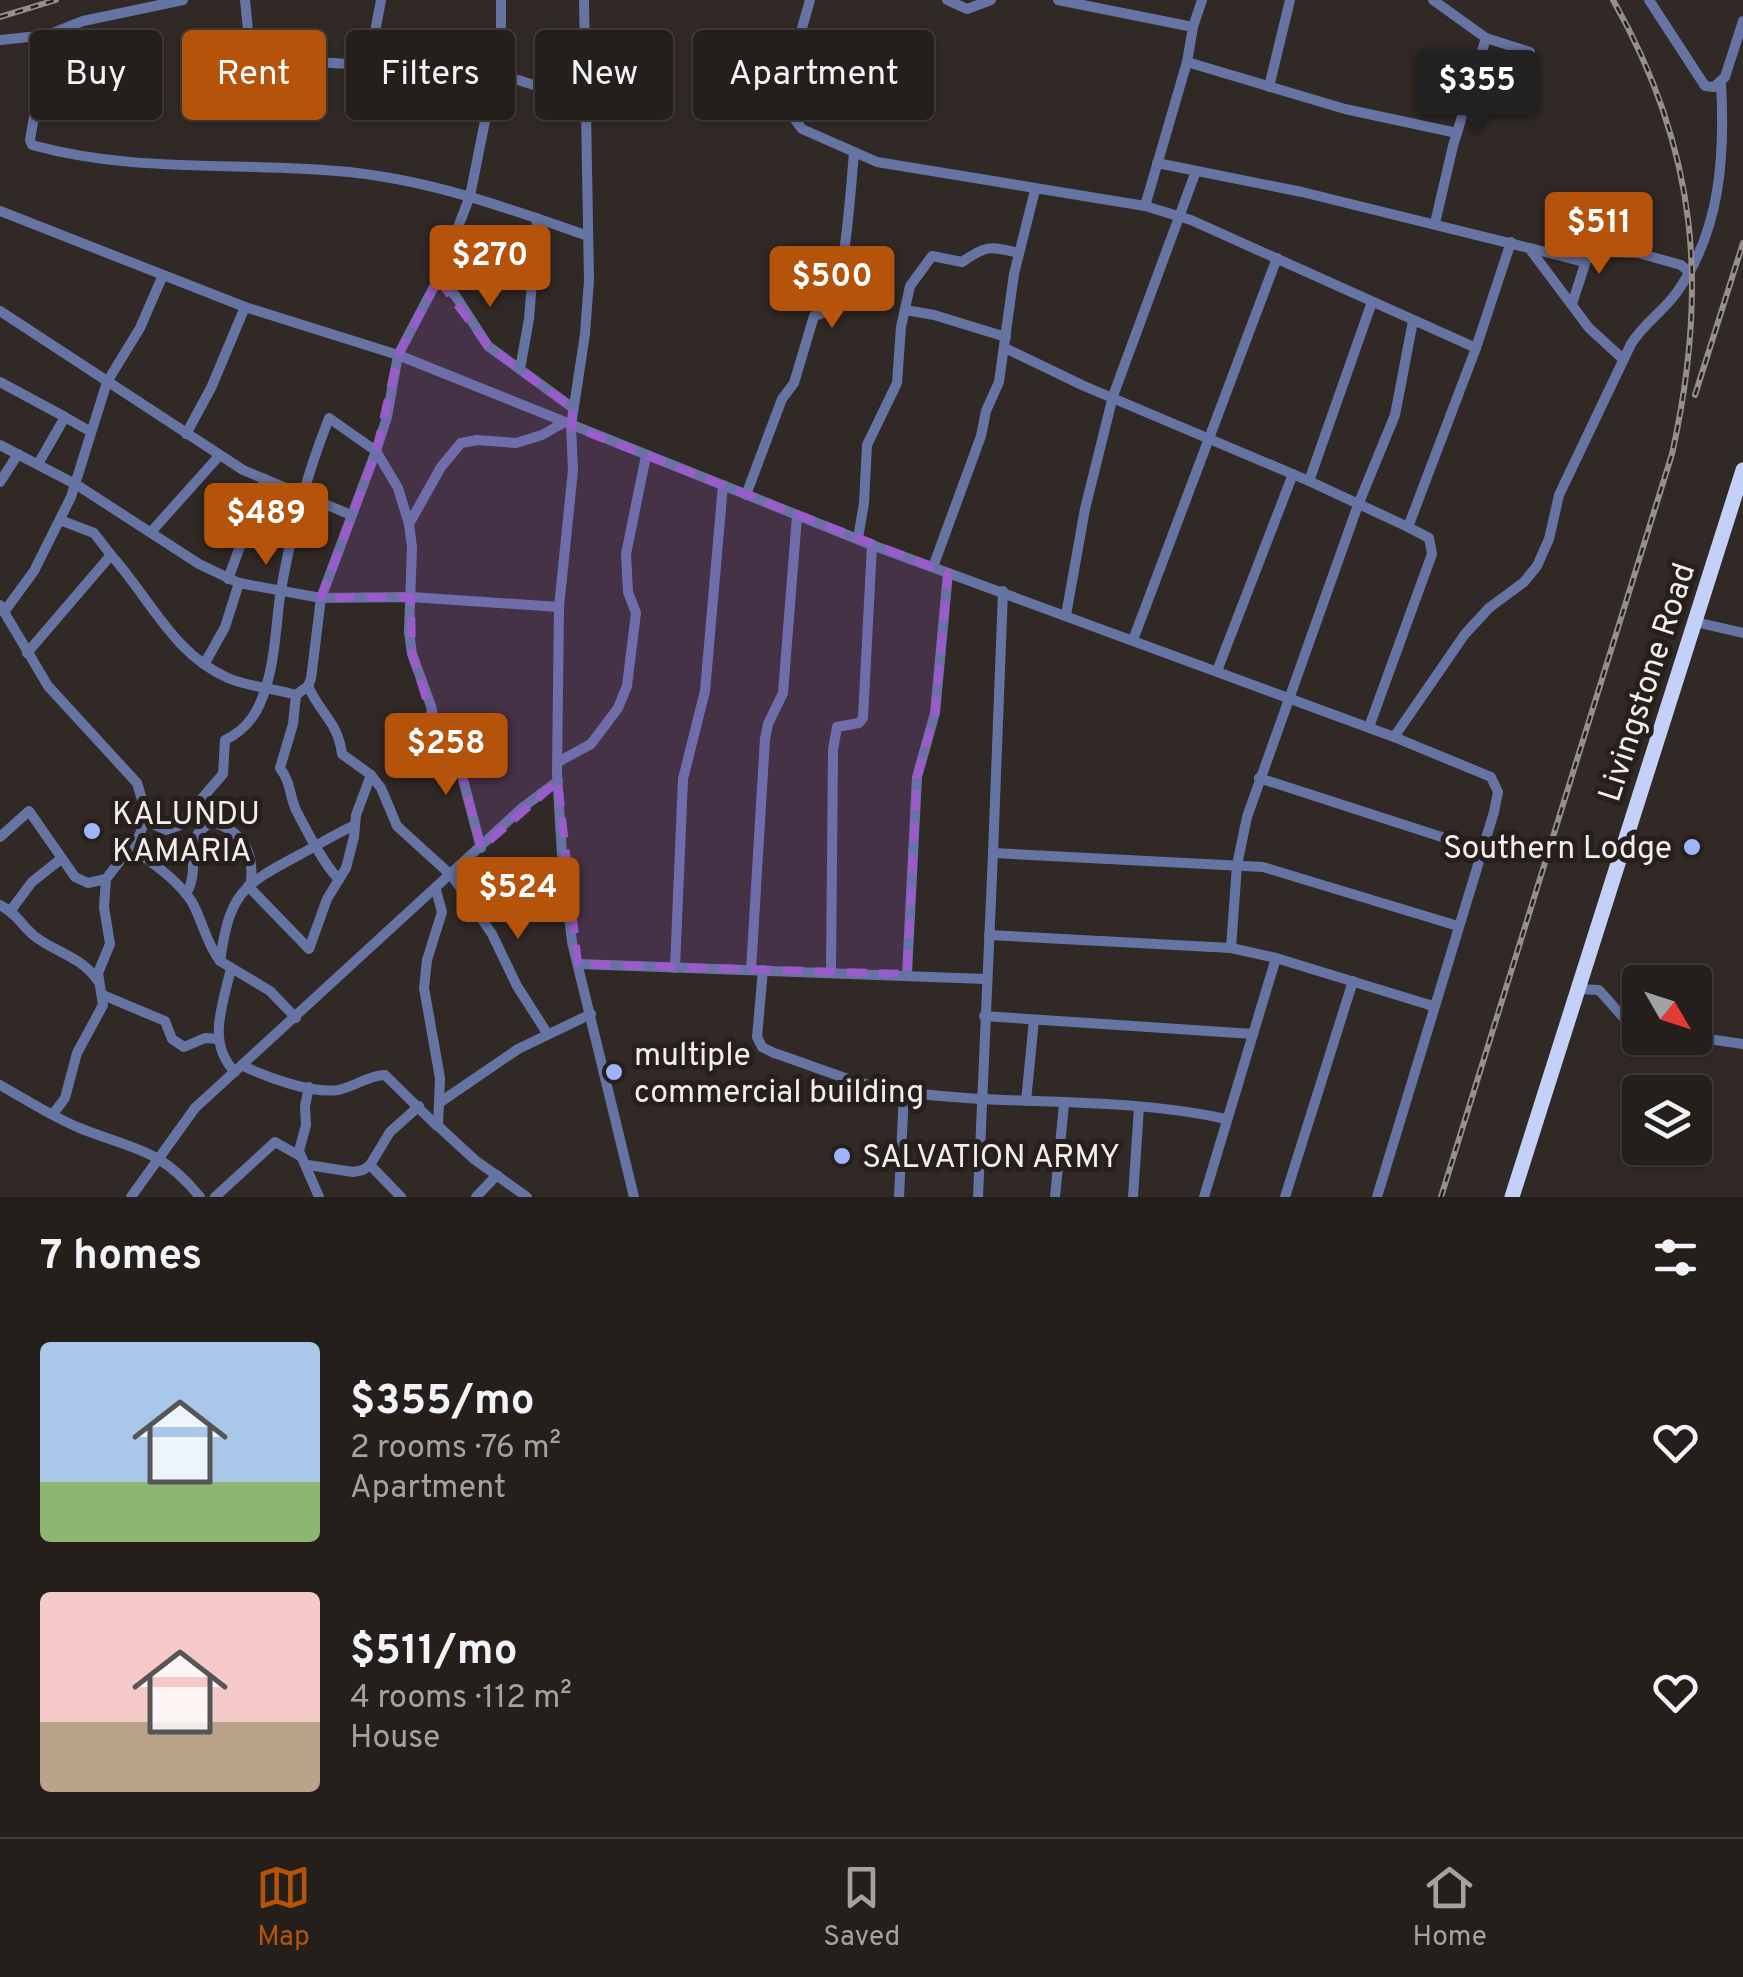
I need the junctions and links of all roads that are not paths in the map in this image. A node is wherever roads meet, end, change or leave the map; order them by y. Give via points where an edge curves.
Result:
1 (182, 0) edge
2 (246, 0) edge
3 (381, 0) edge
4 (500, 0) edge
5 (584, 0) edge
6 (810, 0) edge
7 (947, 0) edge
8 (991, 0) edge
9 (1058, 0) edge
10 (1202, 0) edge
11 (1290, 0) edge
12 (1432, 0) edge
13 (1649, 0) edge
14 (1743, 21) edge
15 (1193, 27) junction
16 (60, 30) edge
17 (375, 30) edge
18 (501, 30) edge
19 (585, 30) edge
20 (30, 37) edge
21 (1486, 38) junction
22 (0, 40) edge
23 (1530, 52) dead end
24 (1188, 62) junction
25 (346, 63) edge
26 (1720, 83) junction
27 (1705, 86) junction
28 (1268, 87) junction
29 (1722, 106) junction
30 (33, 120) edge
31 (486, 120) edge
32 (586, 120) edge
33 (1457, 134) junction
34 (854, 154) junction
35 (1157, 163) junction
36 (1196, 171) junction
37 (1035, 190) junction
38 (470, 196) junction
39 (1145, 206) junction
40 (0, 211) edge
41 (1178, 215) junction
42 (537, 218) junction
43 (1435, 223) junction
44 (588, 236) junction
45 (1511, 242) junction
46 (1529, 248) junction
47 (1019, 253) junction
48 (1277, 258) junction
49 (1586, 261) junction
50 (1689, 272) junction
51 (163, 275) junction
52 (438, 280) junction
53 (1372, 302) junction
54 (1572, 304) junction
55 (245, 307) junction
56 (904, 310) junction
57 (0, 311) edge
58 (1413, 321) junction
59 (1006, 342) junction
60 (1476, 348) junction
61 (398, 355) junction
62 (1623, 360) junction
63 (520, 369) junction
64 (0, 382) edge
65 (107, 382) junction
66 (1114, 396) junction
67 (574, 408) junction
68 (65, 417) junction
69 (567, 424) junction
70 (91, 432) junction
71 (186, 434) junction
72 (1208, 439) junction
73 (0, 444) edge
74 (376, 451) junction
75 (18, 454) junction
76 (219, 456) junction
77 (646, 456) junction
78 (38, 464) junction
79 (1743, 470) edge
80 (1293, 474) junction
81 (265, 480) junction
82 (1309, 481) junction
83 (0, 482) edge
84 (76, 485) junction
85 (723, 485) junction
86 (304, 494) junction
87 (746, 494) junction
88 (1358, 505) junction
89 (352, 515) junction
90 (798, 516) junction
91 (60, 520) junction
92 (409, 524) junction
93 (1408, 527) junction
94 (151, 532) junction
95 (858, 538) junction
96 (872, 545) junction
97 (111, 555) junction
98 (933, 567) junction
99 (948, 573) junction
100 (234, 581) junction
101 (1003, 591) junction
102 (281, 592) junction
103 (411, 597) junction
104 (321, 598) junction
105 (559, 606) junction
106 (2, 609) edge
107 (1066, 615) junction
108 (1696, 622) junction
109 (1743, 634) edge
110 (1134, 640) junction
111 (27, 653) junction
112 (205, 664) junction
113 (1217, 671) junction
114 (266, 686) junction
115 (308, 686) junction
116 (296, 694) junction
117 (1288, 698) junction
118 (1369, 728) junction
119 (1394, 736) junction
120 (558, 762) junction
121 (370, 776) junction
122 (1259, 778) junction
123 (558, 780) junction
124 (146, 821) junction
125 (355, 824) junction
126 (0, 837) edge
127 (316, 844) junction
128 (130, 848) junction
129 (481, 848) junction
130 (1482, 850) junction
131 (993, 853) junction
132 (61, 859) junction
133 (1237, 865) junction
134 (452, 876) junction
135 (106, 879) junction
136 (339, 880) junction
137 (250, 884) junction
138 (436, 890) junction
139 (186, 894) junction
140 (5, 907) edge
141 (1458, 926) junction
142 (989, 934) junction
143 (1231, 948) junction
144 (1276, 958) junction
145 (578, 964) junction
146 (226, 965) junction
147 (675, 968) junction
148 (757, 970) junction
149 (831, 972) junction
150 (907, 974) junction
151 (986, 980) junction
152 (1353, 981) junction
153 (98, 982) junction
154 (1576, 989) junction
155 (103, 995) junction
156 (1433, 1006) junction
157 (591, 1014) junction
158 (1622, 1015) edge
159 (984, 1016) junction
160 (296, 1018) junction
161 (1034, 1020) junction
162 (547, 1033) junction
163 (1253, 1034) junction
164 (217, 1039) junction
165 (1712, 1039) edge
166 (1743, 1044) edge
167 (239, 1069) junction
168 (0, 1086) edge
169 (309, 1086) junction
170 (904, 1092) junction
171 (984, 1099) junction
172 (1026, 1101) junction
173 (439, 1103) junction
174 (1064, 1104) junction
175 (418, 1106) junction
176 (1139, 1107) junction
177 (54, 1114) junction
178 (1226, 1119) junction
179 (438, 1126) junction
180 (161, 1157) junction
181 (304, 1161) junction
182 (370, 1165) junction
183 (496, 1175) junction
184 (131, 1197) edge
185 (200, 1197) edge
186 (215, 1197) edge
187 (318, 1197) edge
188 (401, 1197) edge
189 (476, 1197) edge
190 (527, 1197) edge
191 (634, 1197) edge
192 (899, 1197) edge
193 (978, 1197) edge
194 (1055, 1197) edge
195 (1133, 1197) edge
196 (1204, 1197) edge
197 (1284, 1197) edge
198 (1377, 1197) edge
199 (1512, 1197) edge

1 - 16 street
2 - 25 street via 254,54
3 - 17 street
4 - 18 street
5 - 19 street
6 - 34 street via 785,88 790,113 802,129
7 - 8 street via 967,9
9 - 15 street
10 - 15 street
11 - 28 street
12 - 21 street
13 - 27 street
14 - 26 street
15 - 24 street
20 - 22 street
21 - 23 street
21 - 33 street
24 - 28 street
24 - 35 street
26 - 27 street
26 - 29 street
27 - 29 street
28 - 33 street
29 - 50 street via 1718,193
30 - 38 street via 32,146 56,152 157,166 382,176
31 - 38 street
32 - 44 street
33 - 43 street
34 - 37 street
34 - 87 street via 832,300 814,316
35 - 36 street
35 - 39 street
36 - 41 street
36 - 43 street
37 - 39 street
37 - 47 street
38 - 42 street
38 - 52 street
39 - 41 street
40 - 51 street
41 - 48 street
41 - 66 street
42 - 44 street
42 - 63 street
43 - 45 street
44 - 67 street via 590,280
45 - 46 street
45 - 60 street
46 - 49 street
46 - 54 street
47 - 56 street via 988,246 962,262 932,256 915,276
47 - 59 street
48 - 53 street
48 - 72 street
49 - 50 street via 1630,252 1682,264
49 - 54 street
50 - 62 street via 1642,326
51 - 55 street
51 - 65 street
52 - 61 street
52 - 63 street via 456,295 488,346
53 - 58 street
53 - 82 street
54 - 62 street
55 - 61 street
55 - 71 street
56 - 59 street via 934,314
56 - 95 street via 898,383 866,445
57 - 65 street
58 - 60 street
58 - 88 street via 1398,405
59 - 66 street
59 - 98 street via 999,382
60 - 93 street
61 - 69 street
61 - 74 street
62 - 119 street via 1559,495 1537,566 1465,634
63 - 67 street
64 - 68 street
65 - 70 street
65 - 71 street
66 - 72 street
66 - 107 street
67 - 69 street
68 - 70 street
68 - 78 street
69 - 77 street
69 - 92 street via 516,444 462,443
69 - 105 street via 572,484
70 - 84 street
71 - 76 street
72 - 80 street
72 - 110 street
73 - 75 street
74 - 86 street via 329,418
74 - 89 street
74 - 92 street
75 - 78 street
75 - 83 street
76 - 81 street
76 - 94 street
77 - 85 street
77 - 120 street via 626,554 636,613 627,686 591,744
78 - 84 street
79 - 108 highway, Livingstone Road
80 - 82 street
80 - 113 street
81 - 86 street
81 - 100 street
82 - 88 street
84 - 91 street
84 - 94 street
85 - 87 street
85 - 147 street via 705,692 684,779
86 - 89 street
86 - 102 street
87 - 90 street
88 - 93 street
88 - 117 street
89 - 104 street
90 - 95 street
90 - 148 street via 783,693 765,739
91 - 97 street via 94,533
91 - 106 street via 34,571
92 - 103 street
93 - 118 street via 1428,538 1432,554
94 - 100 street
95 - 96 street
96 - 98 street
96 - 149 street via 863,718 837,728 833,750
97 - 111 street
97 - 112 street via 164,626
98 - 99 street
99 - 101 street
99 - 150 street via 936,713 917,777
100 - 102 street
100 - 112 street via 225,627
101 - 107 street
101 - 131 street
102 - 104 street
102 - 114 street
103 - 104 street
103 - 105 street
103 - 129 street via 412,654 437,734 458,764
104 - 115 street
105 - 120 street
106 - 111 street
107 - 110 street
108 - 109 street
108 - 154 highway, Livingstone Road
110 - 113 street
111 - 124 street via 48,686 137,782
112 - 114 street via 234,680
113 - 117 street
114 - 116 street
114 - 124 street via 248,724 225,740 223,774 200,802 173,829
115 - 116 street
115 - 121 street via 339,733 342,754
116 - 127 street via 280,768
117 - 118 street
117 - 122 street
118 - 119 street
119 - 130 street via 1494,781 1497,800
120 - 123 street
121 - 125 street
121 - 134 street via 397,826
122 - 130 street
122 - 133 street
123 - 129 street
123 - 145 street via 567,914
124 - 128 street
125 - 127 street
125 - 136 street
126 - 132 street via 29,811
127 - 136 street
127 - 137 street
128 - 135 street
128 - 139 street
129 - 134 street
130 - 141 street
131 - 133 street
131 - 142 street
132 - 135 street via 80,880
132 - 140 street
133 - 141 street via 1280,870
133 - 143 street
134 - 138 street
134 - 162 street
135 - 153 street via 110,944
136 - 137 street via 309,950
137 - 139 street via 245,842 213,822 191,846 195,871
137 - 146 street via 229,916
138 - 160 street
138 - 173 street via 440,923 424,988
139 - 146 street via 210,949
140 - 153 street
141 - 156 street
142 - 143 street
142 - 151 street
143 - 144 street
144 - 152 street
144 - 163 street
145 - 147 street
145 - 157 street
146 - 160 street via 270,991
146 - 164 street
147 - 148 street
148 - 149 street
148 - 170 street via 762,1047
149 - 150 street
150 - 151 street
151 - 159 street
152 - 156 street
152 - 197 street
153 - 155 street
154 - 158 street via 1599,990
154 - 199 highway, Livingstone Road
155 - 164 street via 165,1021 172,1040 184,1047
155 - 177 street
156 - 198 street
157 - 162 street
157 - 191 street
159 - 161 street
159 - 171 street
160 - 167 street
161 - 163 street
161 - 172 street
162 - 173 street
163 - 178 street
164 - 167 street via 219,1051
165 - 166 street
167 - 169 street
167 - 180 street via 196,1108
168 - 177 street
169 - 175 street via 337,1090 384,1075
169 - 181 street
170 - 171 street
170 - 192 street
171 - 172 street
171 - 193 street
172 - 174 street
173 - 179 street
174 - 176 street
174 - 194 street
175 - 179 street
175 - 182 street via 383,1141
176 - 178 street
176 - 195 street
177 - 180 street
178 - 196 street
179 - 183 street
180 - 184 street
180 - 185 street
181 - 182 street via 354,1172
181 - 186 street via 275,1142
181 - 187 street
182 - 188 street
183 - 189 street
183 - 190 street

